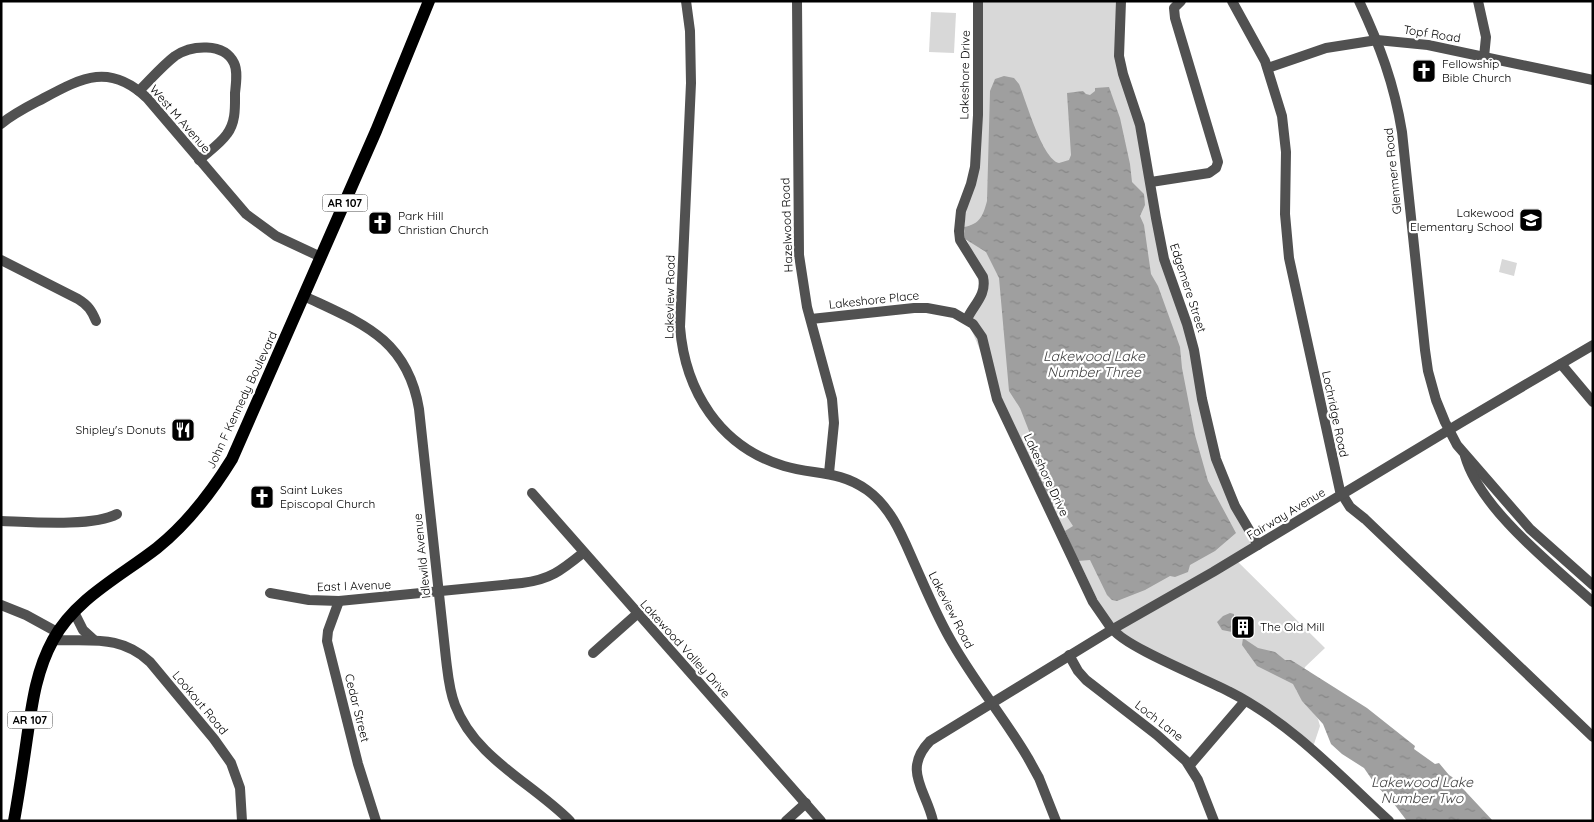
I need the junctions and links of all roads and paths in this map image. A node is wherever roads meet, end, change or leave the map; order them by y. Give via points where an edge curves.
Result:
1 (429, 1) edge
2 (686, 1) edge
3 (797, 1) edge
4 (978, 1) edge
5 (1121, 1) edge
6 (1181, 1) edge
7 (1232, 1) edge
8 (1359, 1) edge
9 (1478, 1) edge
10 (1377, 40) junction
11 (1484, 57) junction
12 (1268, 68) junction
13 (1593, 80) edge
14 (139, 91) junction
15 (1, 124) edge
16 (198, 160) junction
17 (1150, 182) junction
18 (321, 257) junction
19 (1, 260) edge
20 (304, 296) junction
21 (967, 319) junction
22 (811, 320) junction
23 (96, 321) dead end
24 (1593, 345) edge
25 (1561, 364) junction
26 (1593, 402) edge
27 (1449, 430) junction
28 (1464, 456) junction
29 (829, 473) junction
30 (532, 493) dead end
31 (1342, 495) junction
32 (117, 514) dead end
33 (1, 521) edge
34 (1258, 546) junction
35 (583, 553) junction
36 (1593, 585) edge
37 (438, 592) junction
38 (270, 593) dead end
39 (339, 601) junction
40 (1593, 602) edge
41 (1, 605) edge
42 (74, 612) junction
43 (637, 614) junction
44 (1113, 629) junction
45 (55, 636) junction
46 (94, 640) junction
47 (593, 653) dead end
48 (1070, 656) junction
49 (1246, 701) junction
50 (991, 702) junction
51 (1593, 737) edge
52 (1190, 765) junction
53 (806, 803) junction
54 (14, 821) edge
55 (242, 821) edge
56 (376, 821) edge
57 (570, 821) edge
58 (786, 821) edge
59 (821, 821) edge
60 (933, 821) edge
61 (1056, 821) edge
62 (1214, 821) edge
63 (1389, 821) edge

1 - 18 main road, John F Kennedy Boulevard / AR 107
2 - 29 street, Lakeview Road via 691,84 680,327 688,370 709,413 741,445 771,462
3 - 22 street, Hazelwood Road via 799,255
4 - 21 street, Lakeshore Drive via 975,167 959,222 960,240 984,282 983,294
5 - 17 street, Edgemere Street via 1119,56 1140,125
6 - 17 street via 1174,8 1175,18 1218,162 1209,173
7 - 12 street, Lochridge Road
8 - 10 street, Glenmere Road
9 - 11 street via 1486,37
10 - 11 street, Topf Road via 1428,44
10 - 12 street, Topf Road via 1326,48
10 - 27 street, Glenmere Road via 1393,87 1402,132 1428,372
11 - 13 street, Topf Road
12 - 31 street, Lochridge Road via 1284,132 1289,258
14 - 15 street, West M Avenue via 116,78 88,77 16,113
14 - 16 street, West M Avenue
14 - 16 street via 161,68 184,51 208,47 218,49 231,58 236,76 233,122 224,138
16 - 18 street, West M Avenue via 257,224
17 - 34 street, Edgemere Street via 1164,259 1189,332 1216,459 1235,506
18 - 20 main road, John F Kennedy Boulevard / AR 107
19 - 23 street via 86,304
20 - 37 street, Idlewild Avenue via 364,324 388,344 408,372 419,409
20 - 42 main road, John F Kennedy Boulevard / AR 107 via 232,459 209,495 168,539
21 - 22 street, Lakeshore Place via 954,312 927,308
21 - 44 street, Lakeshore Drive via 982,337 997,400 1093,602
22 - 29 street, Hazelwood Road via 834,414
24 - 25 street, Fairway Avenue
25 - 26 street
25 - 27 street, Fairway Avenue
27 - 28 street, Glenmere Road
27 - 31 street, Fairway Avenue
28 - 36 street, Glenmere Road via 1530,529
28 - 40 street, Glenmere Road via 1480,487 1515,532
29 - 50 street, Lakeview Road via 855,482 884,505 898,526 952,643
30 - 35 street, Lakewood Valley Drive
31 - 34 street, Fairway Avenue
31 - 51 street, Lochridge Road via 1350,507
32 - 33 street via 90,521
34 - 44 street, Fairway Avenue
35 - 37 street, East I Avenue via 542,580
35 - 43 street, Lakewood Valley Drive
37 - 39 street, East I Avenue
37 - 57 street, Idlewild Avenue via 449,685 463,722 492,757
38 - 39 street, East I Avenue
39 - 56 street, Cedar Street via 327,641
41 - 45 street via 26,615
42 - 45 main road, John F Kennedy Boulevard / AR 107
42 - 46 street via 87,635
43 - 47 street
43 - 53 street, Lakewood Valley Drive
44 - 48 street, Fairway Avenue
44 - 49 street, Lakeshore Drive via 1138,648
45 - 46 street, Lookout Road
45 - 54 main road, John F Kennedy Boulevard / AR 107 via 43,660 36,685
46 - 55 street, Lookout Road via 126,646 145,657 214,739 235,772 240,788
48 - 50 street, Fairway Avenue
48 - 52 street, Loch Lane via 1086,680 1164,740
49 - 52 street
49 - 63 street, Lakeshore Drive via 1281,724
50 - 60 street, Fairway Avenue via 930,741 919,755 916,774
50 - 61 street, Lakeview Road via 1039,778
52 - 62 street, Loch Lane
53 - 58 street
53 - 59 street, Lakewood Valley Drive

